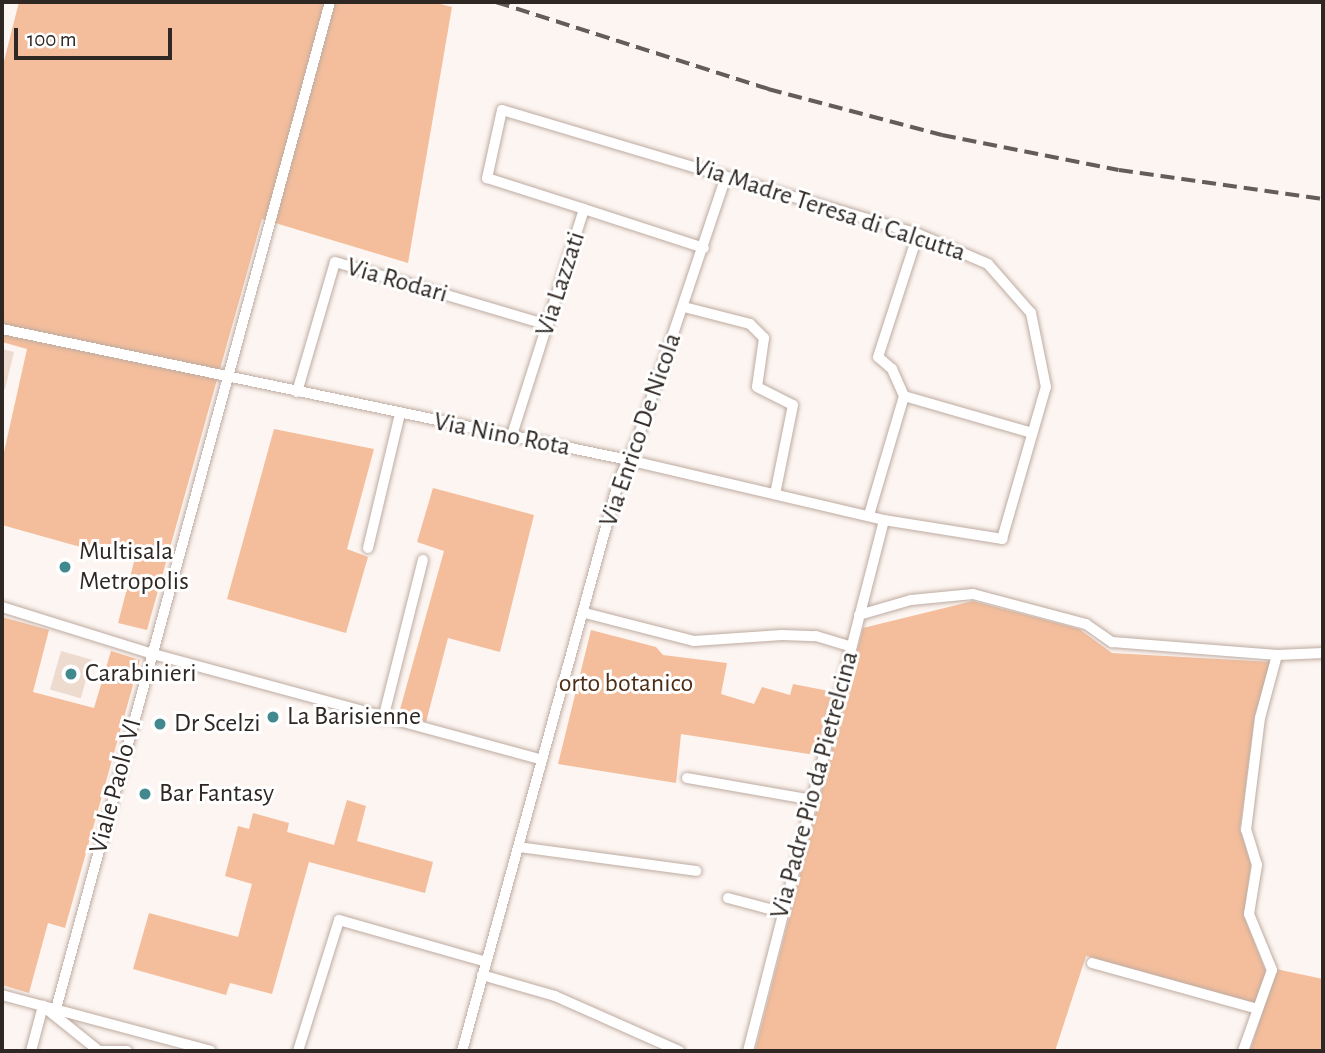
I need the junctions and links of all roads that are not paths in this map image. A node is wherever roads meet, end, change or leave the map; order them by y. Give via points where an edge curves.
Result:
1 (330, 2) edge
2 (726, 176) junction
3 (584, 209) junction
4 (918, 234) junction
5 (704, 248) junction
6 (684, 307) junction
7 (548, 325) junction
8 (2, 329) edge
9 (226, 378) junction
10 (297, 392) junction
11 (904, 396) junction
12 (400, 414) junction
13 (1032, 433) junction
14 (511, 438) junction
15 (628, 460) junction
16 (775, 495) junction
17 (869, 514) junction
18 (884, 520) junction
19 (1002, 539) joint
20 (368, 548) dead end
21 (423, 560) dead end
22 (2, 607) edge
23 (585, 613) junction
24 (859, 615) junction
25 (850, 647) junction
26 (1323, 653) edge
27 (153, 654) junction
28 (1277, 656) junction
29 (383, 719) junction
30 (542, 760) junction
31 (687, 778) dead end
32 (813, 800) junction
33 (519, 847) junction
34 (696, 871) dead end
35 (727, 898) dead end
36 (781, 912) junction
37 (486, 961) junction
38 (1092, 963) dead end
39 (482, 975) junction
40 (2, 995) edge
41 (43, 1006) junction
42 (56, 1009) junction
43 (1258, 1009) junction
44 (31, 1051) edge
45 (89, 1051) edge
46 (99, 1051) edge
47 (127, 1051) edge
48 (211, 1051) edge
49 (298, 1051) edge
50 (462, 1051) edge
51 (679, 1051) edge
52 (748, 1051) edge
53 (1243, 1051) edge

1 - 9 street, Viale Paolo VI
2 - 3 street, Via Madre Teresa di Calcutta via 502,110 487,178
2 - 4 street, Via Madre Teresa di Calcutta
2 - 5 street, Via Enrico De Nicola
3 - 5 street, Via Lazzati
3 - 7 street, Via Lazzati
4 - 11 street via 877,357 892,369
4 - 13 street, Via Madre Teresa di Calcutta via 988,264 1031,313 1046,387
5 - 6 street, Via Enrico De Nicola
6 - 15 street, Via Enrico De Nicola
6 - 16 street via 750,324 764,338 757,387 793,405
7 - 10 street, Via Rodari via 335,262
7 - 14 street, Via Lazzati
8 - 9 street, Via Nino Rota
9 - 10 street, Via Nino Rota
9 - 27 street, Viale Paolo VI
10 - 12 street, Via Nino Rota
11 - 13 street
11 - 17 street
12 - 14 street, Via Nino Rota
12 - 20 street
13 - 19 street, Via Madre Teresa di Calcutta
14 - 15 street, Via Nino Rota
15 - 16 street, Via Nino Rota
15 - 23 street, Via Enrico De Nicola
16 - 17 street, Via Nino Rota
17 - 18 street, Via Nino Rota
18 - 19 street, Via Nino Rota
18 - 24 street, Via Padre Pio da Pietrelcina
21 - 29 street
22 - 27 street
23 - 25 street via 694,641 816,636
23 - 30 street, Via Enrico De Nicola
24 - 25 street, Via Padre Pio da Pietrelcina
24 - 28 street via 912,600 973,594 1086,624 1112,642
25 - 32 street, Via Padre Pio da Pietrelcina
26 - 28 street
27 - 29 street
27 - 42 street, Viale Paolo VI
28 - 43 street via 1260,718 1246,830 1257,865 1249,914 1272,971
29 - 30 street
30 - 33 street, Via Enrico De Nicola
31 - 32 street
32 - 36 street, Via Padre Pio da Pietrelcina
33 - 34 street
33 - 37 street, Via Enrico De Nicola
35 - 36 street
36 - 52 street, Via Padre Pio da Pietrelcina
37 - 39 street, Via Enrico De Nicola
37 - 49 street via 339,920
38 - 43 street
39 - 50 street, Via Enrico De Nicola
39 - 51 street via 555,996
40 - 41 street
41 - 42 street
41 - 44 street
41 - 46 street
42 - 48 street
43 - 53 street
45 - 46 street
46 - 47 street

